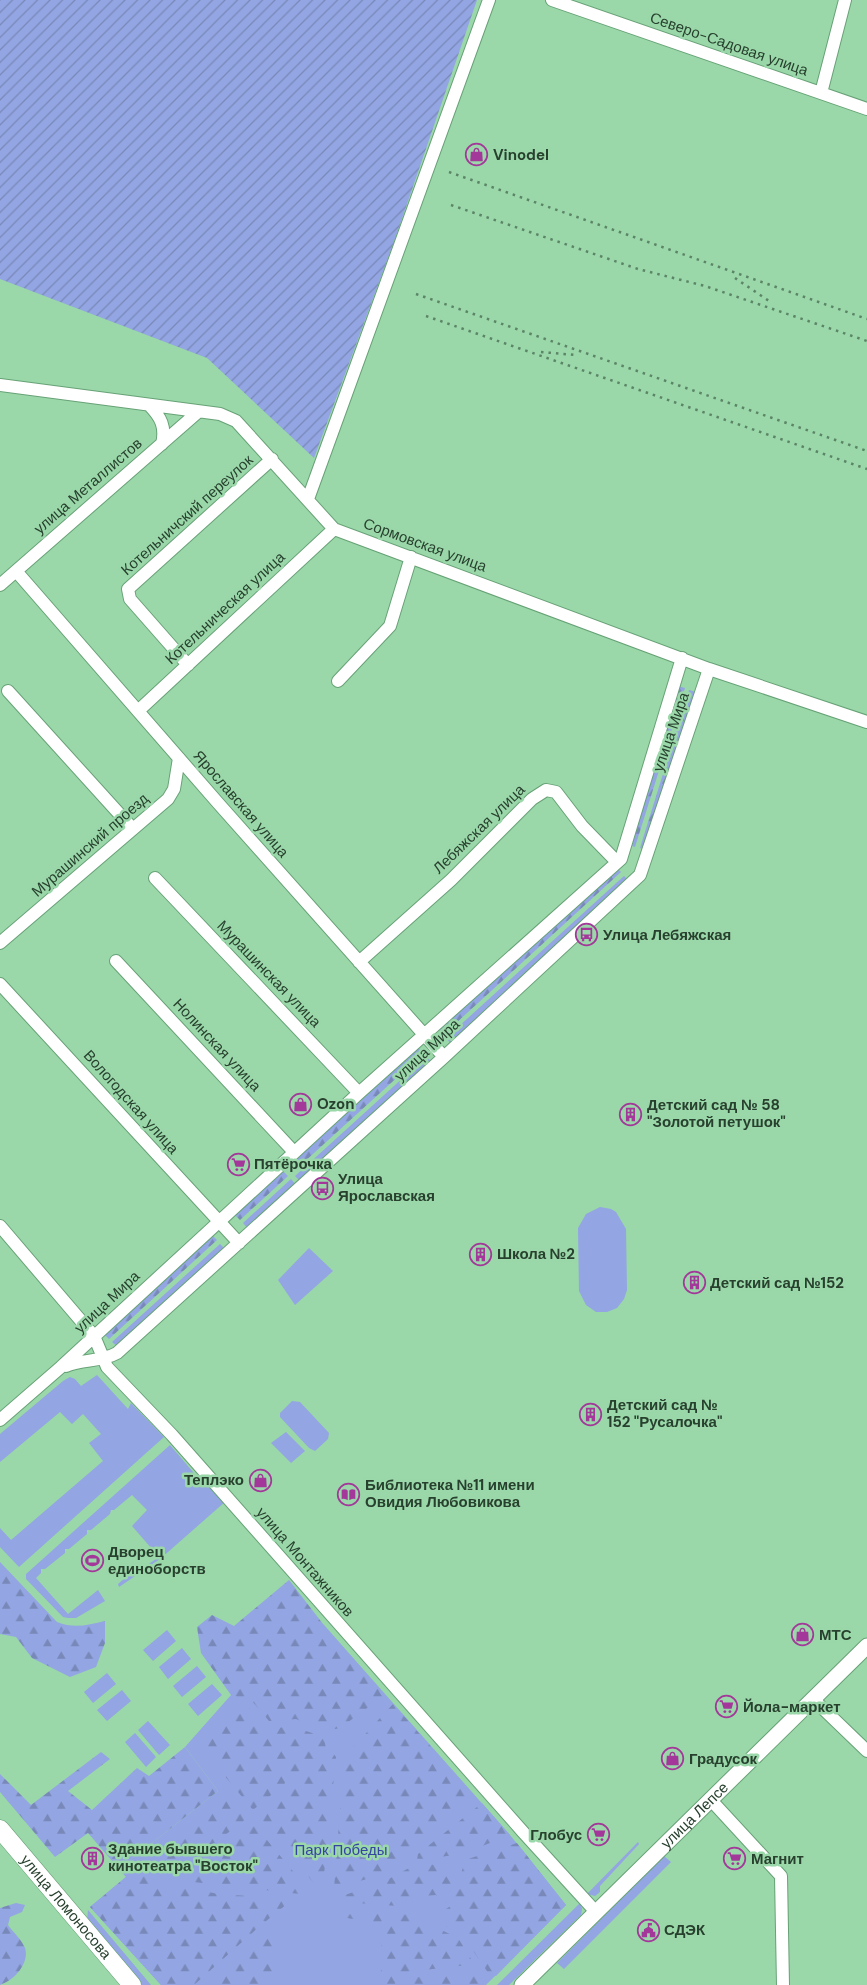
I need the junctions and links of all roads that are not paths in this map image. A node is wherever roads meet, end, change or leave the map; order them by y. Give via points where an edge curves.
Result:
1 (489, 0) edge
2 (552, 0) edge
3 (845, 0) edge
4 (821, 93) junction
5 (867, 109) edge
6 (0, 385) edge
7 (149, 405) junction
8 (198, 412) junction
9 (162, 444) junction
10 (272, 459) junction
11 (308, 499) junction
12 (334, 529) junction
13 (411, 558) junction
14 (16, 571) junction
15 (0, 585) edge
16 (682, 658) junction
17 (188, 665) junction
18 (709, 670) junction
19 (338, 681) dead end
20 (8, 691) dead end
21 (138, 711) junction
22 (867, 722) edge
23 (179, 758) junction
24 (132, 829) junction
25 (617, 862) junction
26 (155, 878) dead end
27 (0, 943) edge
28 (116, 961) dead end
29 (359, 962) junction
30 (0, 984) edge
31 (424, 1035) junction
32 (444, 1057) junction
33 (359, 1093) junction
34 (294, 1152) junction
35 (218, 1221) junction
36 (0, 1228) edge
37 (239, 1243) junction
38 (94, 1336) junction
39 (103, 1359) junction
40 (61, 1367) junction
41 (0, 1420) edge
42 (867, 1646) edge
43 (813, 1699) junction
44 (867, 1751) edge
45 (710, 1799) junction
46 (0, 1829) edge
47 (596, 1912) junction
48 (132, 1985) edge
49 (522, 1985) edge
50 (783, 1985) edge

1 - 11 street
2 - 4 street, Северо-Садовая улица
3 - 4 street
4 - 5 street, Северо-Садовая улица
6 - 7 street, Сормовская улица
7 - 8 street, Сормовская улица
7 - 9 street via 162,421
8 - 9 street, улица Металлистов
8 - 10 street, Сормовская улица via 220,414 236,421
9 - 14 street, улица Металлистов
10 - 11 street, Сормовская улица
10 - 17 street, Котельничский переулок via 128,589 130,599
11 - 12 street, Сормовская улица
12 - 13 street, Сормовская улица
12 - 17 street, Котельническая улица
13 - 16 street, Сормовская улица
13 - 19 street via 390,626
14 - 15 street, улица Металлистов
14 - 21 street, Ярославская улица
16 - 18 street, Сормовская улица
16 - 25 street, улица Мира via 621,859
17 - 21 street, Котельническая улица
18 - 22 street, Сормовская улица
18 - 32 street, улица Мира via 640,874
20 - 24 street
21 - 23 street, Ярославская улица
23 - 24 street, Мурашинский проезд via 174,789 168,799
23 - 29 street, Ярославская улица
24 - 27 street, Мурашинский проезд
25 - 29 street, Лебяжская улица via 582,826 556,792 546,790 532,799 451,880
25 - 31 street, улица Мира
26 - 33 street, Мурашинская улица
28 - 34 street, Нолинская улица
29 - 31 street, Ярославская улица
30 - 35 street, Вологодская улица
31 - 32 street, Ярославская улица
31 - 33 street, улица Мира
32 - 37 street, улица Мира
33 - 34 street, улица Мира
34 - 35 street, улица Мира
35 - 37 street, Вологодская улица
35 - 38 street, улица Мира
36 - 38 street, улица Монтажников
37 - 39 street, улица Мира via 117,1353
38 - 39 street, улица Монтажников
38 - 40 street, улица Мира
39 - 40 street, улица Мира
39 - 47 street, улица Монтажников
40 - 41 street, улица Мира
42 - 43 main road, улица Лепсе
43 - 44 street
43 - 45 main road, улица Лепсе
45 - 47 main road, улица Лепсе
45 - 50 street via 782,1876
46 - 48 highway, улица Ломоносова
47 - 49 main road, улица Лепсе

